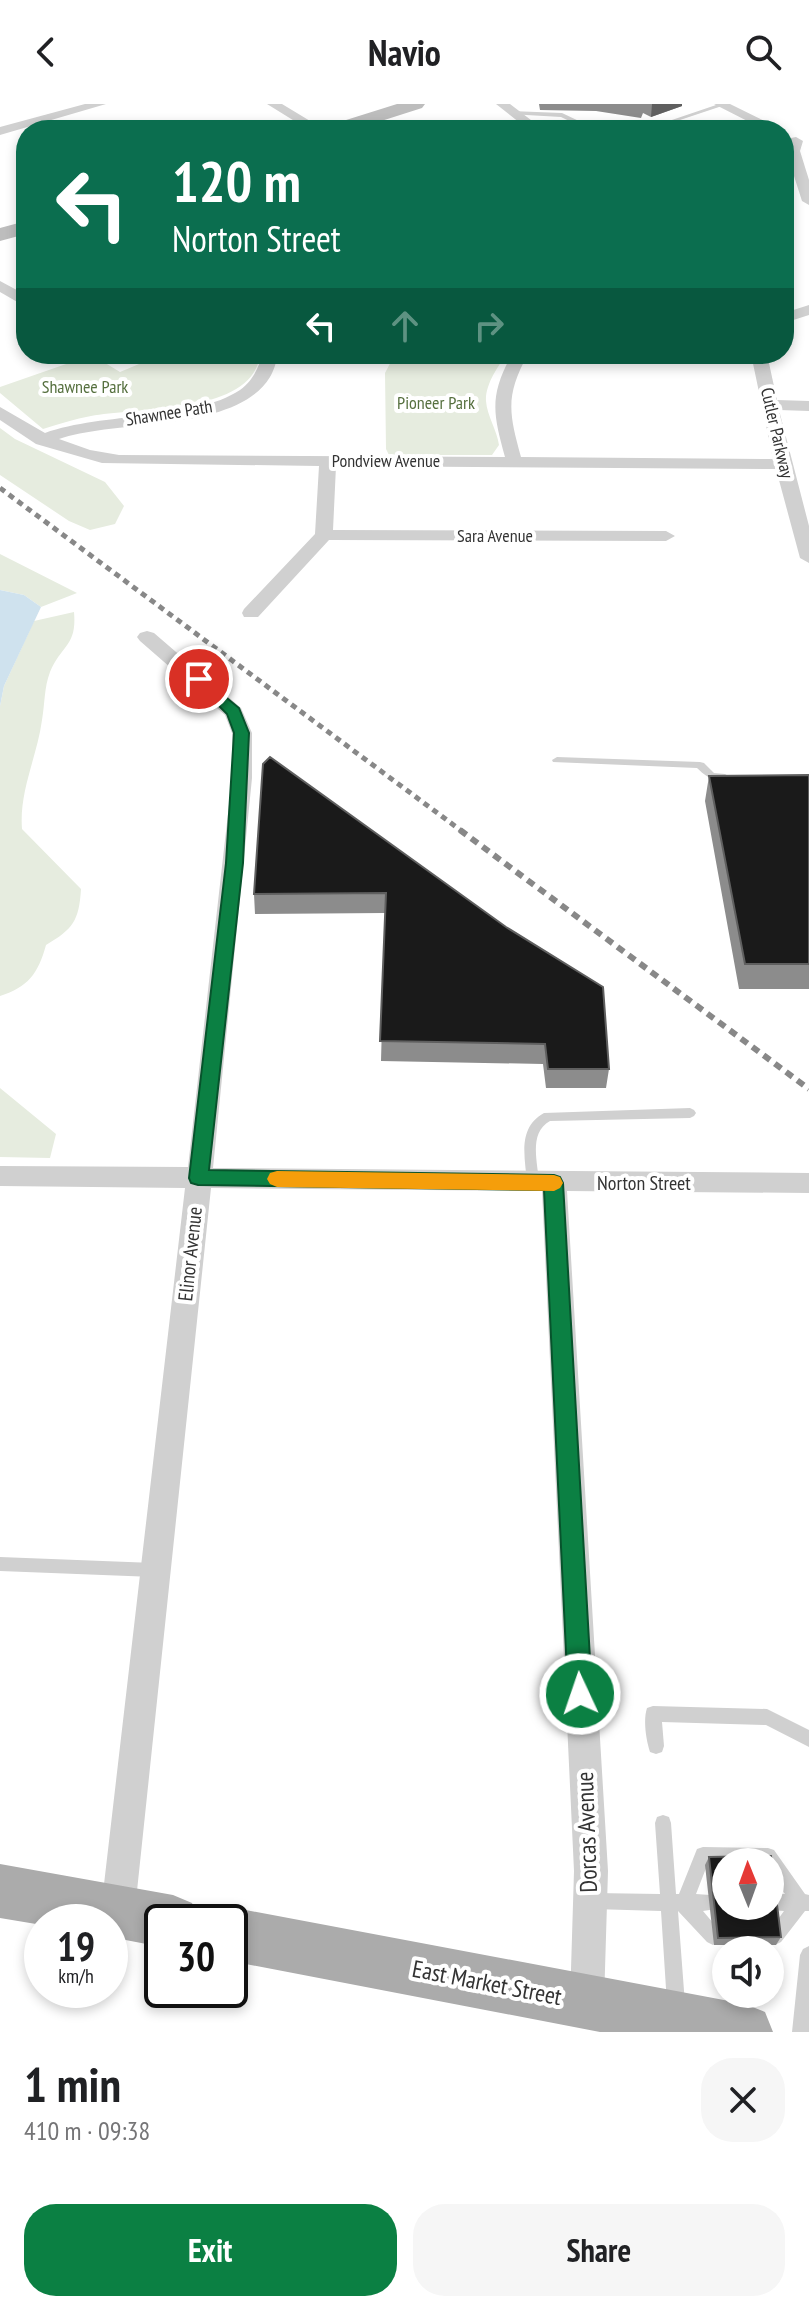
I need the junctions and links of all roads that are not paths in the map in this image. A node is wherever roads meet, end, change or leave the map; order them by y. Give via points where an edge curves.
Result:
1 (100, 104) edge
2 (273, 104) edge
3 (416, 104) edge
4 (721, 104) edge
5 (507, 108) edge
6 (41, 120) edge
7 (301, 120) edge
8 (366, 120) edge
9 (523, 120) edge
10 (576, 120) edge
11 (675, 120) edge
12 (755, 120) edge
13 (794, 154) edge
14 (809, 201) edge
15 (268, 364) edge
16 (515, 364) edge
17 (761, 364) edge
18 (771, 405) junction
19 (809, 406) edge
20 (0, 412) edge
21 (42, 440) junction
22 (328, 461) junction
23 (514, 461) junction
24 (783, 464) junction
25 (324, 535) junction
26 (666, 536) dead end
27 (809, 558) edge
28 (251, 613) dead end
29 (147, 637) dead end
30 (557, 760) dead end
31 (739, 777) edge
32 (690, 1113) dead end
33 (0, 1176) edge
34 (198, 1178) junction
35 (544, 1183) junction
36 (809, 1183) edge
37 (0, 1564) edge
38 (157, 1570) junction
39 (809, 1739) edge
40 (656, 1746) dead end
41 (663, 1823) dead end
42 (0, 1891) edge
43 (590, 1901) junction
44 (784, 1902) edge
45 (677, 1903) junction
46 (710, 1903) edge
47 (805, 1903) edge
48 (81, 1904) edge
49 (119, 1904) edge
50 (713, 1936) edge
51 (775, 1936) edge
52 (248, 1937) edge
53 (809, 1955) edge
54 (587, 2002) junction
55 (677, 2020) junction
56 (745, 2032) edge
57 (801, 2032) edge

1 - 6 street
2 - 7 street
3 - 8 street
4 - 11 lane
4 - 12 street
5 - 9 street
5 - 10 lane
13 - 14 street
15 - 21 street, Shawnee Path via 263,379 231,401 202,410 89,425
16 - 23 street via 500,399
17 - 18 street, Cutler Parkway
18 - 19 street
18 - 24 street, Cutler Parkway
20 - 21 street, Pondview Avenue
21 - 22 street, Pondview Avenue via 119,460
22 - 23 street, Pondview Avenue
22 - 25 street
23 - 24 street, Pondview Avenue
24 - 27 street, Cutler Parkway
25 - 26 street, Sara Avenue
25 - 28 street
29 - 34 street, Elinor Avenue via 224,701 242,733 235,863
30 - 31 lane via 700,765 711,776
32 - 35 lane via 538,1120 531,1132
33 - 34 street, Norton Street
34 - 35 street, Norton Street
34 - 38 street, Elinor Avenue
35 - 36 street, Norton Street
35 - 43 street, Dorcas Avenue
37 - 38 lane
38 - 49 street, Elinor Avenue
39 - 40 lane via 767,1717 653,1714
41 - 45 lane
42 - 48 main road
43 - 45 lane
43 - 54 street, Dorcas Avenue
44 - 47 lane
45 - 46 lane
45 - 47 lane via 703,1855 768,1856
45 - 50 lane
45 - 55 lane
47 - 51 lane
52 - 54 main road, East Market Street
53 - 57 lane
54 - 55 main road, East Market Street
55 - 56 main road, East Market Street

